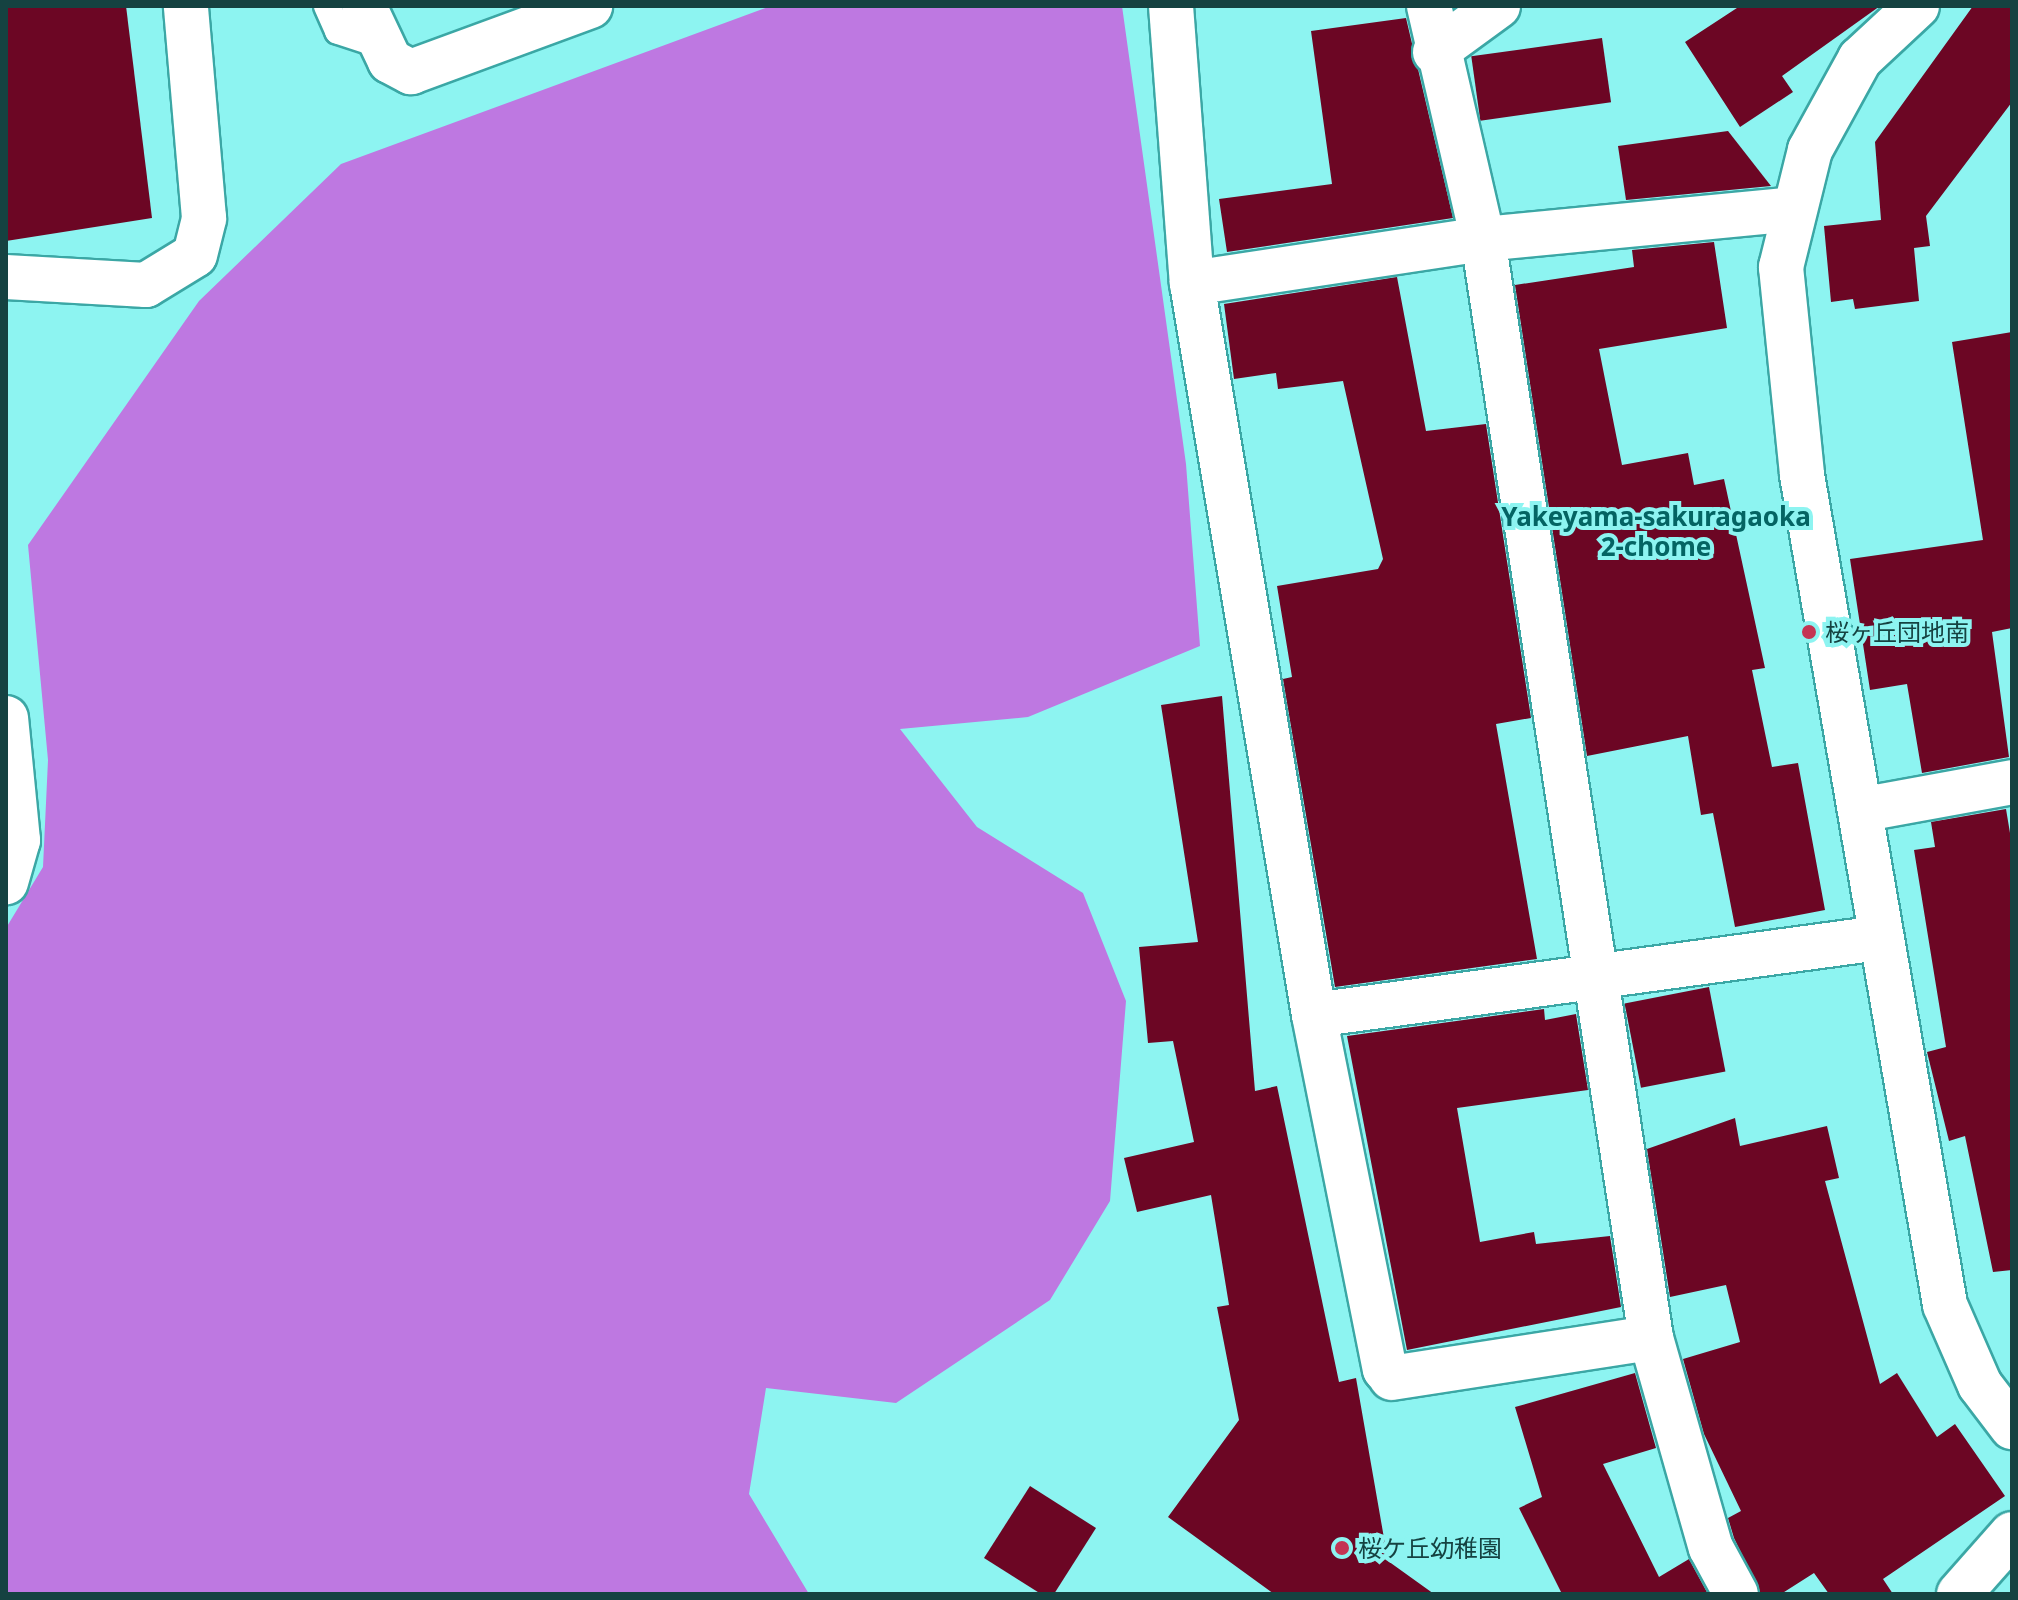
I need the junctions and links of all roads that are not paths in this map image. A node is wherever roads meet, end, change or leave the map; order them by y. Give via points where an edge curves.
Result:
1 (186, 6) edge
2 (327, 6) edge
3 (364, 6) edge
4 (590, 6) edge
5 (1171, 6) edge
6 (1429, 6) edge
7 (1498, 6) edge
8 (1917, 6) edge
9 (381, 45) junction
10 (1435, 52) junction
11 (1793, 209) junction
12 (1483, 239) junction
13 (6, 277) edge
14 (1192, 283) junction
15 (6, 718) edge
16 (2012, 782) edge
17 (1860, 810) junction
18 (6, 882) edge
19 (1879, 938) junction
20 (1596, 972) junction
21 (1314, 1015) junction
22 (1651, 1338) junction
23 (2012, 1427) edge
24 (2012, 1534) edge
25 (1736, 1594) edge
26 (1959, 1594) edge

1 - 13 street via 204,218 195,255 146,285
2 - 9 lane via 338,31
3 - 9 street
4 - 9 street via 411,72
5 - 14 street
6 - 10 street
7 - 10 street
8 - 11 street via 1860,59 1810,150
10 - 12 street
11 - 12 street
11 - 17 street via 1781,267 1802,475
12 - 14 street
12 - 20 street
14 - 21 street
15 - 18 street via 18,840
16 - 17 street
17 - 19 street
19 - 20 street
19 - 23 street via 1945,1305 1980,1385
20 - 21 street
20 - 22 street
21 - 22 street via 1392,1378
22 - 25 street via 1711,1548
24 - 26 street

